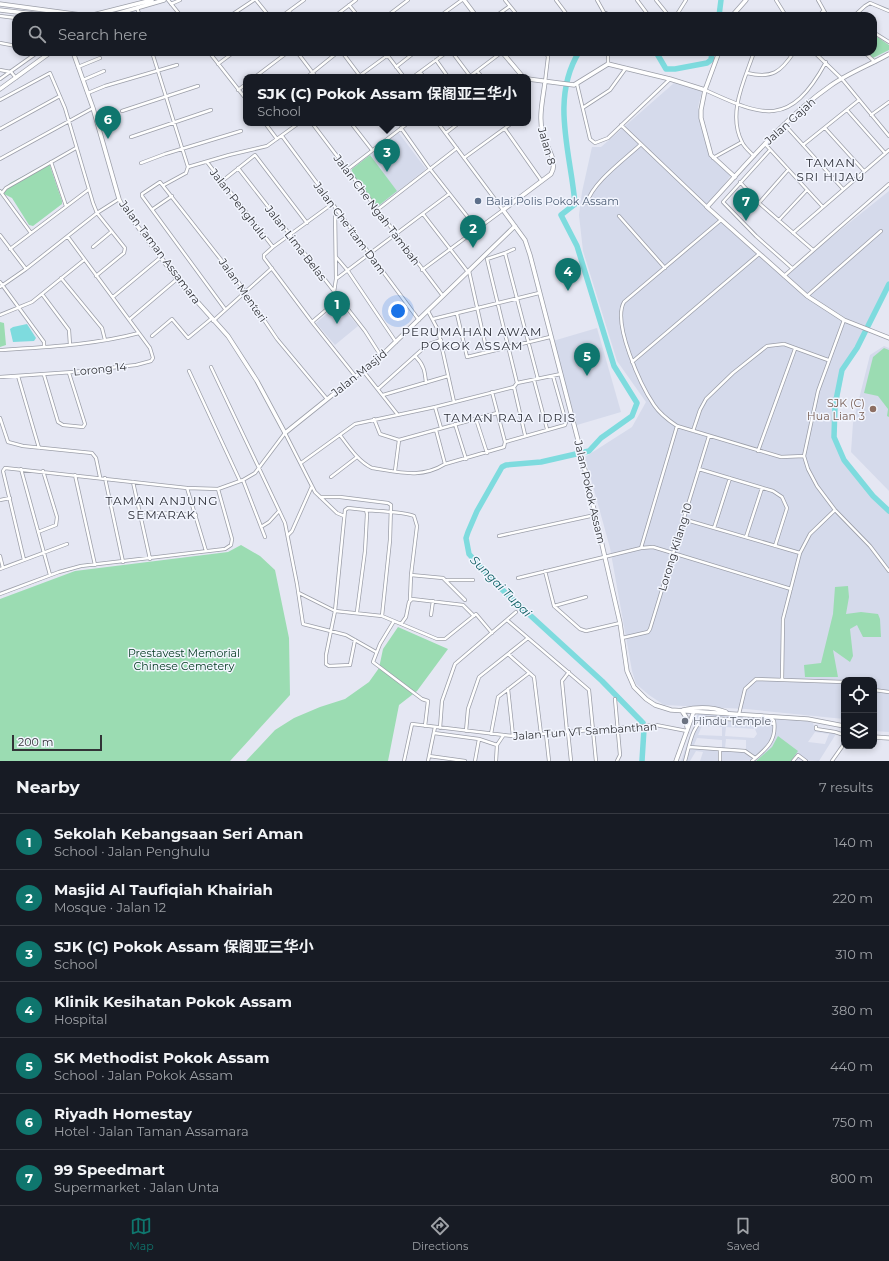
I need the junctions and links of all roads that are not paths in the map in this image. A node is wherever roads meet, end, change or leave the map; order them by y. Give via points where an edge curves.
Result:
1 (152, 0) edge
2 (164, 0) edge
3 (168, 0) edge
4 (180, 0) edge
5 (255, 0) edge
6 (304, 0) edge
7 (356, 0) edge
8 (408, 0) edge
9 (463, 0) edge
10 (506, 0) edge
11 (556, 0) edge
12 (597, 0) edge
13 (637, 0) edge
14 (656, 0) edge
15 (686, 0) edge
16 (746, 0) edge
17 (776, 0) edge
18 (818, 0) edge
19 (0, 4) edge
20 (171, 4) junction
21 (350, 5) junction
22 (510, 6) junction
23 (137, 8) junction
24 (0, 10) edge
25 (289, 11) edge
26 (823, 11) edge
27 (889, 11) edge
28 (17, 12) edge
29 (58, 12) edge
30 (103, 12) edge
31 (123, 12) edge
32 (138, 12) edge
33 (178, 12) edge
34 (236, 12) edge
35 (266, 12) edge
36 (340, 12) edge
37 (355, 12) edge
38 (393, 12) edge
39 (446, 12) edge
40 (473, 12) edge
41 (502, 12) edge
42 (515, 12) edge
43 (565, 12) edge
44 (605, 12) edge
45 (646, 12) edge
46 (666, 12) edge
47 (678, 12) edge
48 (736, 12) edge
49 (784, 12) edge
50 (858, 12) edge
51 (0, 16) edge
52 (12, 18) edge
53 (877, 34) edge
54 (889, 42) edge
55 (0, 43) edge
56 (12, 45) edge
57 (889, 54) edge
58 (33, 56) edge
59 (46, 56) edge
60 (74, 56) edge
61 (154, 56) edge
62 (212, 56) edge
63 (229, 56) edge
64 (283, 56) edge
65 (300, 56) edge
66 (333, 56) edge
67 (345, 56) edge
68 (386, 56) edge
69 (388, 56) edge
70 (410, 56) edge
71 (442, 56) edge
72 (455, 56) edge
73 (497, 56) edge
74 (505, 56) edge
75 (548, 56) edge
76 (608, 56) edge
77 (718, 56) edge
78 (753, 56) edge
79 (791, 56) edge
80 (819, 56) edge
81 (868, 56) edge
82 (100, 58) dead end
83 (436, 60) junction
84 (826, 62) junction
85 (875, 62) junction
86 (177, 64) dead end
87 (218, 64) junction
88 (608, 64) junction
89 (78, 67) junction
90 (396, 67) junction
91 (626, 68) junction
92 (0, 70) edge
93 (159, 70) junction
94 (104, 71) dead end
95 (477, 71) junction
96 (11, 72) junction
97 (420, 72) joint
98 (312, 73) joint
99 (747, 73) junction
100 (259, 74) edge
101 (358, 74) edge
102 (362, 74) edge
103 (402, 74) edge
104 (417, 74) edge
105 (446, 74) edge
106 (467, 74) edge
107 (473, 74) edge
108 (480, 74) edge
109 (520, 74) edge
110 (16, 78) junction
111 (0, 79) edge
112 (670, 79) junction
113 (842, 79) junction
114 (82, 80) junction
115 (531, 80) edge
116 (545, 82) junction
117 (577, 84) junction
118 (198, 86) dead end
119 (243, 86) edge
120 (0, 89) edge
121 (238, 90) junction
122 (705, 90) junction
123 (88, 93) junction
124 (60, 96) junction
125 (243, 96) edge
126 (166, 97) junction
127 (0, 98) edge
128 (859, 100) junction
129 (889, 102) edge
130 (737, 104) junction
131 (584, 107) junction
132 (93, 108) junction
133 (211, 110) dead end
134 (847, 110) junction
135 (122, 111) dead end
136 (871, 116) junction
137 (68, 121) junction
138 (174, 123) junction
139 (784, 124) junction
140 (621, 125) junction
141 (267, 126) edge
142 (295, 126) edge
143 (314, 126) edge
144 (353, 126) edge
145 (404, 126) edge
146 (440, 126) edge
147 (455, 126) edge
148 (508, 126) edge
149 (401, 128) junction
150 (825, 128) junction
151 (0, 129) edge
152 (505, 129) junction
153 (241, 131) dead end
154 (446, 133) junction
155 (282, 136) junction
156 (889, 136) edge
157 (131, 137) dead end
158 (277, 139) junction
159 (742, 142) junction
160 (765, 144) junction
161 (640, 145) junction
162 (803, 145) junction
163 (76, 148) junction
164 (457, 148) junction
165 (182, 149) junction
166 (372, 150) junction
167 (770, 150) junction
168 (889, 150) edge
169 (885, 153) junction
170 (754, 156) junction
171 (464, 158) junction
172 (713, 158) junction
173 (0, 159) edge
174 (51, 162) junction
175 (207, 162) junction
176 (141, 163) dead end
177 (188, 167) junction
178 (238, 168) junction
179 (430, 169) junction
180 (347, 170) junction
181 (788, 170) junction
182 (864, 171) junction
183 (734, 177) junction
184 (542, 180) junction
185 (220, 182) junction
186 (740, 182) junction
187 (889, 184) edge
188 (164, 185) junction
189 (843, 189) junction
190 (88, 190) junction
191 (807, 190) junction
192 (1, 192) edge
193 (449, 194) junction
194 (172, 196) junction
195 (119, 199) junction
196 (587, 203) dead end
197 (759, 203) junction
198 (332, 204) junction
199 (66, 206) junction
200 (822, 206) junction
201 (707, 207) junction
202 (335, 209) junction
203 (153, 210) junction
204 (377, 210) junction
205 (503, 210) junction
206 (97, 213) junction
207 (423, 214) junction
208 (619, 216) dead end
209 (721, 220) junction
210 (779, 220) junction
211 (307, 223) junction
212 (515, 226) junction
213 (478, 230) junction
214 (510, 231) junction
215 (881, 231) dead end
216 (112, 232) junction
217 (31, 233) junction
218 (793, 233) junction
219 (520, 234) junction
220 (0, 235) edge
221 (396, 235) junction
222 (290, 236) junction
223 (68, 237) junction
224 (273, 247) junction
225 (93, 248) dead end
226 (10, 249) junction
227 (514, 249) dead end
228 (450, 250) junction
229 (813, 250) junction
230 (505, 253) junction
231 (370, 254) junction
232 (759, 254) junction
233 (161, 257) junction
234 (336, 257) junction
235 (84, 260) junction
236 (272, 268) junction
237 (665, 268) junction
238 (792, 268) junction
239 (26, 269) junction
240 (422, 270) junction
241 (348, 271) junction
242 (468, 272) junction
243 (96, 276) junction
244 (784, 276) junction
245 (61, 278) junction
246 (177, 279) junction
247 (336, 279) junction
248 (0, 282) edge
249 (1, 287) edge
250 (245, 291) junction
251 (334, 292) junction
252 (539, 293) junction
253 (42, 294) junction
254 (443, 296) junction
255 (807, 296) junction
256 (113, 297) junction
257 (340, 298) junction
258 (518, 298) junction
259 (498, 304) junction
260 (19, 308) junction
261 (225, 309) junction
262 (478, 309) junction
263 (428, 311) junction
264 (457, 314) junction
265 (0, 315) edge
266 (433, 319) junction
267 (130, 320) junction
268 (212, 320) junction
269 (419, 320) junction
270 (844, 320) junction
271 (312, 322) junction
272 (140, 333) junction
273 (152, 336) dead end
274 (550, 337) junction
275 (889, 338) edge
276 (105, 340) junction
277 (440, 340) junction
278 (396, 342) junction
279 (529, 342) junction
280 (464, 343) junction
281 (70, 345) junction
282 (509, 346) junction
283 (44, 347) junction
284 (442, 349) junction
285 (795, 349) junction
286 (0, 350) edge
287 (487, 352) junction
288 (381, 356) junction
289 (416, 357) junction
290 (828, 360) junction
291 (632, 362) junction
292 (212, 367) dead end
293 (189, 371) dead end
294 (364, 372) junction
295 (69, 373) junction
296 (561, 374) junction
297 (44, 375) junction
298 (18, 376) junction
299 (448, 376) junction
300 (553, 376) junction
301 (0, 377) edge
302 (356, 377) junction
303 (538, 379) junction
304 (534, 380) junction
305 (426, 383) junction
306 (517, 383) junction
307 (514, 386) junction
308 (378, 389) junction
309 (492, 392) junction
310 (383, 395) junction
311 (327, 399) junction
312 (454, 402) junction
313 (435, 407) junction
314 (497, 413) junction
315 (398, 415) junction
316 (0, 418) edge
317 (374, 419) junction
318 (476, 419) junction
319 (456, 424) junction
320 (677, 426) junction
321 (441, 428) junction
322 (547, 429) junction
323 (436, 430) junction
324 (693, 431) junction
325 (285, 433) junction
326 (340, 434) junction
327 (526, 435) junction
328 (709, 436) junction
329 (399, 440) junction
330 (505, 442) junction
331 (39, 448) junction
332 (758, 451) junction
333 (487, 453) junction
334 (804, 456) junction
335 (357, 457) junction
336 (466, 459) junction
337 (301, 463) junction
338 (445, 464) junction
339 (21, 469) junction
340 (260, 469) junction
341 (699, 469) junction
342 (395, 471) junction
343 (43, 472) junction
344 (75, 475) junction
345 (332, 477) dead end
346 (100, 478) junction
347 (105, 478) junction
348 (730, 478) junction
349 (241, 481) junction
350 (133, 482) junction
351 (312, 485) junction
352 (187, 488) junction
353 (762, 488) junction
354 (218, 489) junction
355 (319, 497) junction
356 (10, 498) junction
357 (0, 500) edge
358 (366, 510) junction
359 (835, 510) junction
360 (279, 511) junction
361 (139, 512) junction
362 (392, 514) junction
363 (196, 515) junction
364 (595, 515) junction
365 (344, 516) junction
366 (683, 519) junction
367 (261, 527) junction
368 (714, 528) junction
369 (38, 532) junction
370 (288, 535) junction
371 (499, 536) dead end
372 (265, 537) dead end
373 (746, 537) junction
374 (67, 544) dead end
375 (775, 546) junction
376 (641, 548) junction
377 (206, 551) junction
378 (44, 553) junction
379 (800, 553) junction
380 (673, 554) junction
381 (0, 556) edge
382 (605, 557) junction
383 (150, 559) junction
384 (24, 560) junction
385 (123, 562) junction
386 (95, 565) junction
387 (1, 569) edge
388 (545, 571) junction
389 (889, 571) edge
390 (411, 575) junction
391 (50, 576) junction
392 (518, 578) dead end
393 (446, 580) junction
394 (473, 580) dead end
395 (791, 589) junction
396 (299, 593) junction
397 (0, 594) edge
398 (586, 597) dead end
399 (410, 600) junction
400 (465, 600) dead end
401 (433, 601) junction
402 (554, 606) junction
403 (335, 611) junction
404 (357, 612) junction
405 (516, 612) dead end
406 (431, 615) dead end
407 (382, 616) junction
408 (474, 616) junction
409 (507, 620) junction
410 (394, 621) junction
411 (620, 623) junction
412 (401, 624) junction
413 (330, 631) junction
414 (492, 633) junction
415 (528, 638) junction
416 (622, 638) junction
417 (355, 640) junction
418 (376, 652) junction
419 (508, 654) junction
420 (569, 672) junction
421 (529, 673) junction
422 (782, 680) junction
423 (841, 682) edge
424 (508, 689) junction
425 (877, 690) edge
426 (889, 692) edge
427 (615, 699) dead end
428 (676, 711) junction
429 (682, 711) junction
430 (694, 711) junction
431 (731, 714) junction
432 (739, 715) junction
433 (770, 717) junction
434 (783, 717) junction
435 (808, 718) junction
436 (823, 720) junction
437 (774, 724) junction
438 (841, 725) edge
439 (425, 726) junction
440 (435, 727) junction
441 (618, 727) junction
442 (816, 727) junction
443 (440, 728) junction
444 (687, 730) junction
445 (466, 731) junction
446 (593, 731) junction
447 (568, 732) junction
448 (434, 733) junction
449 (491, 734) junction
450 (542, 734) junction
451 (546, 734) junction
452 (841, 734) edge
453 (502, 736) junction
454 (513, 736) junction
455 (877, 737) edge
456 (889, 738) edge
457 (479, 740) junction
458 (497, 745) junction
459 (689, 748) junction
460 (841, 748) edge
461 (720, 750) junction
462 (429, 756) junction
463 (755, 758) junction
464 (404, 761) edge
465 (428, 761) edge
466 (465, 761) edge
467 (475, 761) edge
468 (496, 761) edge
469 (549, 761) edge
470 (571, 761) edge
471 (596, 761) edge
472 (617, 761) edge
473 (676, 761) edge
474 (685, 761) edge
475 (720, 761) edge
476 (752, 761) edge
477 (793, 761) edge
478 (806, 761) edge
479 (832, 761) edge

1 - 30 street
2 - 23 street
3 - 20 street
4 - 20 street
5 - 34 street
5 - 35 street
6 - 25 street
7 - 21 street
8 - 38 street
9 - 39 street
9 - 40 street
10 - 22 street
11 - 43 street
12 - 44 street
13 - 45 street
14 - 46 street
15 - 47 street
16 - 48 street
17 - 49 street
18 - 26 street
19 - 29 street
20 - 33 street
21 - 36 street
21 - 37 street
22 - 41 street
22 - 42 street
23 - 31 street
23 - 32 street
24 - 28 street
27 - 50 street via 870,3
51 - 52 street
53 - 54 street
55 - 56 street
57 - 85 street, Jalan Gajah
58 - 96 street
59 - 110 street
60 - 89 street, Jalan Taman Assamara
61 - 93 street
62 - 87 street
63 - 87 street
64 - 100 street
65 - 98 street
66 - 98 street
67 - 101 street
68 - 102 street
69 - 90 street
70 - 90 street
71 - 83 street
72 - 106 street
73 - 95 street
74 - 109 street
75 - 116 street
76 - 88 street
77 - 122 street
78 - 99 street
79 - 99 street via 784,66 768,76
80 - 84 street
81 - 85 street
82 - 89 street
83 - 97 street
83 - 105 street
84 - 113 street
84 - 130 street via 810,88 781,110 758,112
85 - 113 street, Jalan Gajah
86 - 93 street
87 - 121 street
88 - 91 street
88 - 117 street
89 - 114 street, Jalan Taman Assamara
90 - 103 street
91 - 112 street
91 - 131 street via 610,90
92 - 96 street
93 - 123 street
93 - 126 street
94 - 114 street
95 - 107 street
95 - 108 street
96 - 110 street
96 - 111 street
97 - 104 street
99 - 130 street
110 - 120 street
112 - 122 street
112 - 140 street
113 - 128 street
113 - 139 street, Jalan Gajah
114 - 123 street, Jalan Taman Assamara
115 - 116 street
116 - 117 street
116 - 184 street, Jalan 8 via 540,124 554,165 551,174
117 - 131 street
118 - 126 street
119 - 121 street
121 - 125 street
122 - 130 street
122 - 172 street via 701,118
123 - 132 street, Jalan Taman Assamara
124 - 127 street via 50,73
124 - 137 street
124 - 151 street
126 - 135 street
126 - 138 street
128 - 134 street
128 - 136 street
129 - 136 street
130 - 159 street via 737,123
131 - 140 street via 588,134 592,142 604,141
132 - 137 street
132 - 195 street, Jalan Taman Assamara
133 - 138 street
134 - 150 street
134 - 169 street
136 - 156 street
137 - 163 street
137 - 173 street
138 - 157 street
138 - 165 street
139 - 160 street, Jalan Gajah
139 - 162 street
140 - 161 street
141 - 158 street
142 - 155 street
143 - 180 street, Jalan Che Ngah Tambah
144 - 166 street
145 - 149 street
146 - 154 street
147 - 154 street
148 - 152 street
149 - 166 street
149 - 179 street
150 - 162 street
150 - 182 street
152 - 171 street
152 - 184 street
153 - 165 street
154 - 164 street
155 - 158 street
155 - 198 street, Jalan Che Itam Dam
158 - 175 street via 263,147 229,154
159 - 170 street
159 - 172 street
160 - 167 street
160 - 170 street, Jalan Gajah
161 - 196 street via 595,187
161 - 201 street
162 - 189 street
163 - 174 street
163 - 190 street
164 - 171 street
164 - 179 street
165 - 176 street
165 - 177 street
166 - 180 street
167 - 181 street
167 - 186 street, Jalan Gajah
168 - 169 street
169 - 182 street
170 - 183 street, Jalan Gajah
171 - 205 street
172 - 183 street
174 - 192 street
174 - 199 street
175 - 177 street
175 - 185 street, Jalan Penghulu
177 - 188 street via 186,173
178 - 185 street
178 - 211 street via 254,155
178 - 222 street, Jalan Lima Belas
179 - 193 street
179 - 204 street
180 - 204 street, Jalan Che Ngah Tambah
181 - 191 street
181 - 197 street
182 - 189 street
183 - 201 street, Jalan Gajah
184 - 205 street, Jalan 8
185 - 224 street, Jalan Penghulu
186 - 197 street
186 - 238 street, Jalan Gajah via 724,200 724,205
187 - 229 street
188 - 194 street, Jalan Menteri
188 - 203 street, Jalan Menteri via 160,182 142,194
189 - 200 street
190 - 199 street
190 - 206 street
191 - 200 street
191 - 210 street
192 - 217 street
193 - 207 street
193 - 213 street
194 - 203 street
194 - 250 street, Jalan Menteri
195 - 206 street
195 - 233 street, Jalan Taman Assamara
197 - 210 street
198 - 202 street, Jalan Che Itam Dam
198 - 211 street
199 - 217 street
200 - 218 street
201 - 209 street
202 - 231 street, Jalan Che Itam Dam
202 - 234 street
203 - 261 street
204 - 221 street, Jalan Che Ngah Tambah
205 - 212 street, Jalan Pokok Assam
205 - 213 street
206 - 216 street
206 - 223 street
207 - 221 street
207 - 228 street
208 - 237 street
209 - 232 street
209 - 237 street
210 - 218 street
211 - 222 street
212 - 214 street, Jalan Masjid
212 - 219 street, Jalan Pokok Assam
213 - 228 street
214 - 219 street
214 - 242 street, Jalan Masjid
215 - 255 street
216 - 225 street
216 - 243 street via 124,248 124,253
217 - 226 street
218 - 229 street
219 - 252 street, Jalan Pokok Assam via 530,255
220 - 226 street
221 - 231 street
221 - 240 street, Jalan Che Ngah Tambah
222 - 224 street
222 - 251 street, Jalan Lima Belas
223 - 235 street, Lorong 14
223 - 239 street
224 - 236 street, Jalan Penghulu via 263,256
226 - 239 street
227 - 230 street
228 - 240 street
228 - 242 street
229 - 238 street
230 - 258 street
230 - 259 street via 487,259
231 - 241 street
231 - 269 street, Jalan Che Itam Dam
232 - 244 street
232 - 291 street
233 - 246 street, Jalan Taman Assamara
233 - 256 street
234 - 241 street
234 - 247 street
235 - 243 street, Lorong 14
235 - 245 street
236 - 250 street
236 - 271 street, Jalan Penghulu
237 - 291 street via 628,298 621,307
238 - 244 street
239 - 249 street
240 - 254 street, Jalan Che Ngah Tambah
241 - 247 street
241 - 278 street
242 - 254 street, Jalan Masjid
242 - 262 street
243 - 256 street, Lorong 14
244 - 255 street
245 - 253 street
245 - 276 street via 102,328
246 - 267 street
246 - 268 street, Jalan Taman Assamara
247 - 251 street
248 - 249 street
249 - 260 street
250 - 261 street
250 - 311 street, Jalan Menteri via 278,339
251 - 257 street, Jalan Lima Belas
252 - 258 street
252 - 274 street, Jalan Pokok Assam
253 - 260 street
253 - 281 street via 69,330
254 - 263 street, Jalan Masjid
255 - 270 street
256 - 267 street, Lorong 14
257 - 271 street
257 - 288 street, Jalan Lima Belas via 366,331
258 - 259 street
258 - 279 street
259 - 262 street
259 - 282 street
260 - 265 street
260 - 283 street via 44,342
261 - 268 street
262 - 264 street
262 - 287 street
263 - 266 street
263 - 269 street, Jalan Masjid
264 - 266 street
264 - 280 street
266 - 277 street
267 - 272 street, Lorong 14
268 - 273 street via 188,338 172,319
268 - 325 street, Jalan Taman Assamara via 228,336
269 - 278 street, Jalan Masjid
270 - 275 street
270 - 290 street
271 - 302 street, Jalan Penghulu
272 - 276 street
272 - 295 street, Lorong 14 via 152,351 152,358 148,363
274 - 279 street
274 - 296 street, Jalan Pokok Assam
276 - 281 street
277 - 284 street
277 - 289 street via 427,345
278 - 288 street, Jalan Masjid
279 - 282 street
279 - 303 street
280 - 284 street
280 - 287 street via 467,357
281 - 283 street
282 - 287 street
282 - 306 street
283 - 286 street
284 - 299 street
285 - 290 street
285 - 324 street via 784,344 764,347 706,399
285 - 332 street
288 - 294 street, Jalan Masjid
289 - 305 street via 422,363
289 - 308 street
290 - 334 street via 818,391
291 - 320 street via 654,406
292 - 340 street
293 - 349 street
294 - 302 street, Jalan Masjid
294 - 308 street
295 - 297 street, Lorong 14
295 - 297 street via 85,424 83,427 58,422
296 - 300 street
296 - 364 street, Jalan Pokok Assam
297 - 298 street, Lorong 14
298 - 301 street, Lorong 14
298 - 331 street
299 - 305 street
299 - 312 street
300 - 303 street
300 - 322 street via 566,422 565,425
302 - 311 street, Jalan Masjid
303 - 304 street
304 - 306 street
304 - 322 street
305 - 310 street
306 - 307 street
307 - 309 street
307 - 327 street
308 - 310 street
309 - 312 street
309 - 314 street
310 - 315 street
311 - 325 street, Jalan Masjid
312 - 313 street
313 - 315 street
313 - 321 street
314 - 318 street
314 - 330 street
315 - 317 street
316 - 331 street via 8,442
317 - 326 street via 354,424
317 - 329 street via 380,434
318 - 319 street
318 - 333 street
319 - 321 street
319 - 336 street
320 - 324 street
320 - 376 street
321 - 323 street
322 - 327 street
323 - 329 street
323 - 338 street
324 - 328 street
325 - 337 street
325 - 340 street
326 - 335 street
326 - 337 street
327 - 330 street
328 - 332 street
328 - 341 street, Lorong Kilang 10
329 - 342 street
330 - 333 street via 504,447
331 - 346 street via 92,453 96,458
332 - 334 street via 786,458
333 - 336 street
334 - 359 street via 817,486
335 - 342 street via 372,468
335 - 345 street
336 - 338 street
337 - 351 street
338 - 342 street via 436,470 420,474
339 - 343 street
339 - 356 street via 4,469
339 - 369 street
340 - 349 street
340 - 360 street
341 - 348 street
341 - 366 street, Lorong Kilang 10
343 - 344 street
343 - 369 street via 58,518 56,525
344 - 346 street
344 - 386 street
346 - 347 street
347 - 350 street
347 - 385 street
348 - 353 street
348 - 368 street
349 - 354 street
349 - 367 street
350 - 352 street
350 - 361 street
351 - 355 street
351 - 370 street
352 - 354 street
352 - 363 street
353 - 373 street
353 - 375 street via 778,494 787,508
354 - 377 street via 232,543 225,549
355 - 362 street via 388,503
355 - 365 street
356 - 357 street
356 - 384 street
358 - 362 street
358 - 365 street via 346,508
358 - 404 street via 365,551
359 - 379 street via 810,534
359 - 389 street via 858,532
360 - 367 street
360 - 370 street
361 - 363 street
361 - 383 street
362 - 390 street via 411,514 416,519
362 - 407 street
363 - 377 street
364 - 371 street
364 - 382 street, Jalan Pokok Assam
365 - 403 street
366 - 368 street
366 - 380 street, Lorong Kilang 10
367 - 372 street
368 - 373 street
369 - 378 street
370 - 396 street
373 - 375 street
374 - 378 street
375 - 379 street
376 - 380 street via 653,547
376 - 382 street
377 - 383 street
378 - 384 street
378 - 391 street
379 - 395 street
380 - 395 street
380 - 416 street, Lorong Kilang 10 via 648,632
381 - 387 street
382 - 388 street
382 - 411 street, Jalan Pokok Assam
383 - 385 street
384 - 387 street
385 - 386 street
386 - 391 street via 81,566
388 - 392 street
388 - 402 street
390 - 393 street via 440,577
390 - 399 street
391 - 397 street
393 - 394 street
393 - 400 street
395 - 422 street via 783,619
396 - 403 street
396 - 413 street via 303,624
398 - 402 street
399 - 401 street
399 - 412 street via 406,617
401 - 406 street
401 - 408 street via 463,605
402 - 411 street via 580,629 586,631
403 - 404 street
403 - 413 street
404 - 407 street
405 - 409 street
407 - 410 street
408 - 412 street via 441,640
408 - 414 street via 476,614
409 - 414 street
409 - 415 street
410 - 412 street
410 - 418 street
411 - 416 street, Jalan Pokok Assam
413 - 417 street
413 - 417 street via 326,662 330,666 350,666
414 - 443 street via 455,664 442,701
415 - 419 street
415 - 420 street
416 - 428 street, Jalan Pokok Assam via 628,671 634,687 655,705
417 - 418 street
418 - 439 street via 374,664 428,701
419 - 421 street
419 - 445 street via 479,678 468,709
420 - 446 street via 589,690
420 - 447 street via 562,681
421 - 424 street
421 - 450 street via 534,677
422 - 423 street
422 - 432 street via 752,681 743,694
424 - 449 street via 498,697
424 - 454 street
425 - 426 street
427 - 441 street
428 - 429 street
428 - 431 street via 694,708 721,710
429 - 430 street
429 - 444 street via 686,717
430 - 431 street
430 - 444 street
431 - 432 street
432 - 433 street
433 - 434 street
433 - 437 street
434 - 435 street
434 - 437 street
435 - 436 street
435 - 442 street
436 - 438 street
436 - 442 street
437 - 459 street via 762,721 702,719 696,726
437 - 463 street via 775,735 770,745
439 - 440 street, Jalan Tun VT Sambanthan
439 - 464 street, Jalan Tun VT Sambanthan via 412,724
440 - 443 street, Jalan Tun VT Sambanthan
440 - 448 street
441 - 444 street, Jalan Tun VT Sambanthan via 665,725
441 - 446 street, Jalan Tun VT Sambanthan
441 - 472 street via 620,755
442 - 452 street
443 - 445 street, Jalan Tun VT Sambanthan
444 - 473 street
445 - 449 street, Jalan Tun VT Sambanthan
446 - 447 street, Jalan Tun VT Sambanthan
446 - 471 street
447 - 451 street, Jalan Tun VT Sambanthan
447 - 470 street
448 - 457 street
448 - 462 street
449 - 453 street, Jalan Tun VT Sambanthan
450 - 451 street, Jalan Tun VT Sambanthan
450 - 454 street, Jalan Tun VT Sambanthan
451 - 469 street
453 - 454 street, Jalan Tun VT Sambanthan
453 - 458 street
455 - 456 street
457 - 458 street
457 - 467 street
458 - 468 street
459 - 461 street
459 - 474 street
460 - 479 street
461 - 463 street via 745,751
461 - 475 street
462 - 465 street
462 - 466 street
463 - 476 street
477 - 478 street via 798,755

